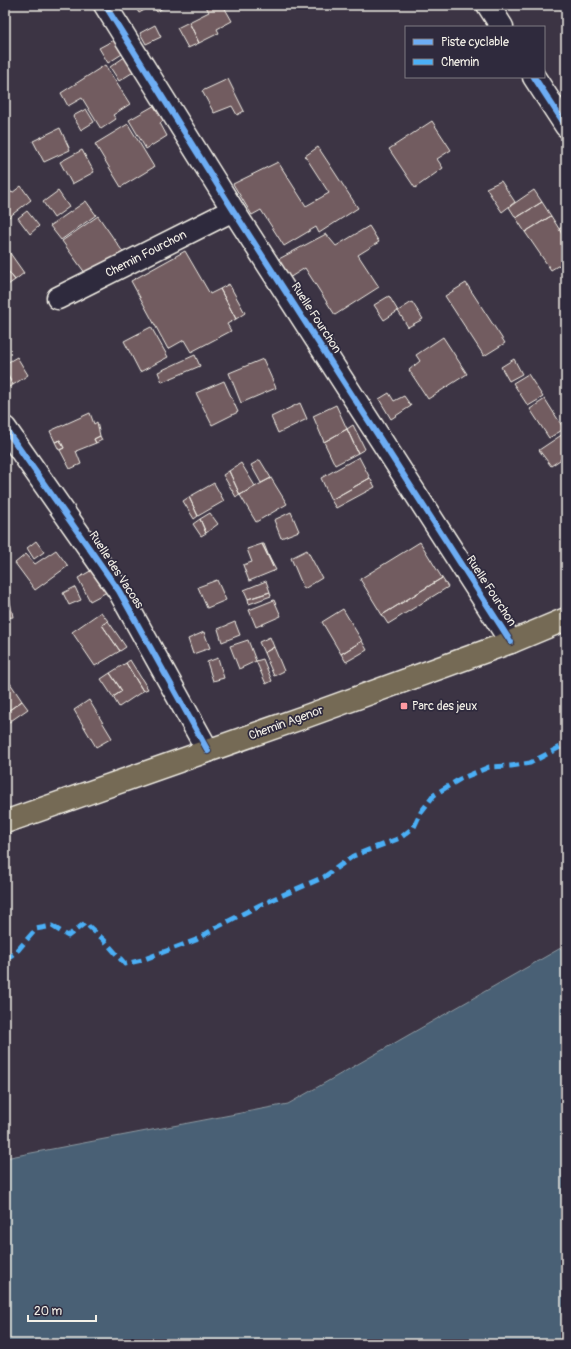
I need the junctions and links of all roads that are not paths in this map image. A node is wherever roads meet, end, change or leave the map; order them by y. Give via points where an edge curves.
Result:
1 (105, 5) edge
2 (488, 5) edge
3 (501, 26) edge
4 (535, 78) edge
5 (566, 126) edge
6 (233, 210) junction
7 (58, 298) dead end
8 (5, 428) edge
9 (566, 619) edge
10 (511, 642) junction
11 (208, 752) junction
12 (5, 822) edge

1 - 6 street, Ruelle Fourchon
2 - 3 street
4 - 5 street
6 - 7 street, Chemin Fourchon
6 - 10 street, Ruelle Fourchon
8 - 11 street, Ruelle des Vacoas via 119,591
9 - 10 main road, Chemin Agenor
10 - 11 main road, Chemin Agenor
11 - 12 main road, Chemin Agenor

